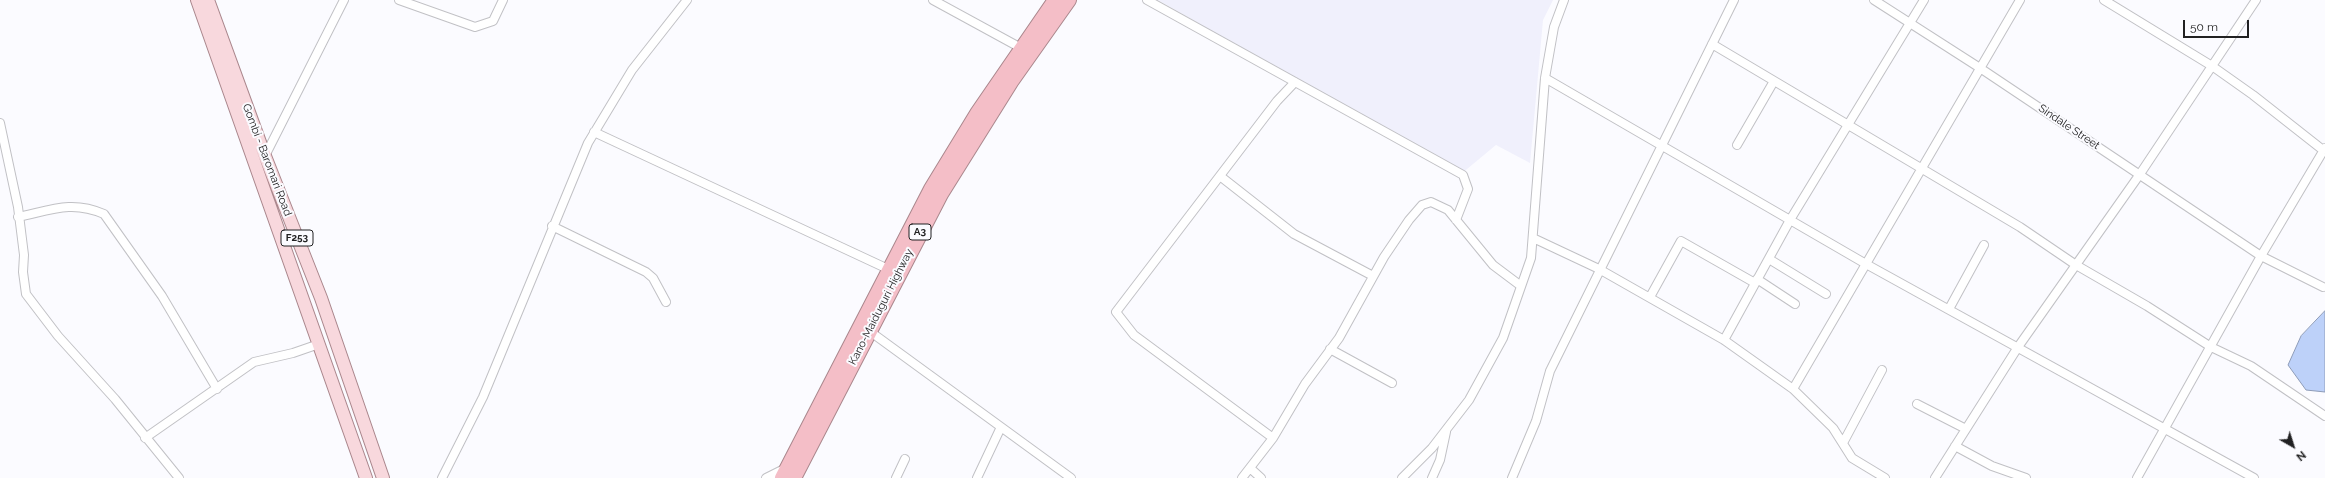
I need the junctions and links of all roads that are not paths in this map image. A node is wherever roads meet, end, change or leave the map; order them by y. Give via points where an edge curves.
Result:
1 (197, 0) edge
2 (208, 0) edge
3 (344, 0) edge
4 (399, 0) edge
5 (503, 0) edge
6 (687, 0) edge
7 (933, 0) edge
8 (1055, 0) edge
9 (1069, 0) edge
10 (1147, 0) edge
11 (1564, 0) edge
12 (1734, 0) edge
13 (1874, 0) edge
14 (1924, 0) edge
15 (2020, 0) edge
16 (2104, 0) edge
17 (2256, 0) edge
18 (210, 20) junction
19 (1909, 22) junction
20 (1712, 44) junction
21 (1021, 48) junction
22 (2212, 66) junction
23 (1980, 68) junction
24 (1545, 78) junction
25 (1774, 81) junction
26 (1295, 82) junction
27 (0, 123) edge
28 (1848, 124) junction
29 (594, 132) junction
30 (1661, 145) junction
31 (1737, 145) dead end
32 (2324, 149) edge
33 (265, 156) junction
34 (1921, 170) junction
35 (2140, 174) junction
36 (1220, 176) junction
37 (18, 217) junction
38 (1456, 220) junction
39 (1790, 220) junction
40 (552, 226) junction
41 (1533, 238) junction
42 (1984, 244) dead end
43 (2261, 256) junction
44 (1769, 259) junction
45 (1866, 264) junction
46 (2076, 265) junction
47 (888, 269) junction
48 (1599, 269) junction
49 (1373, 276) junction
50 (1756, 281) junction
51 (1521, 286) junction
52 (2323, 287) dead end
53 (1826, 294) dead end
54 (1650, 297) junction
55 (666, 302) dead end
56 (1795, 304) dead end
57 (1949, 309) junction
58 (865, 329) junction
59 (1724, 340) junction
60 (319, 344) junction
61 (2018, 347) junction
62 (2211, 347) junction
63 (1330, 349) junction
64 (1882, 370) dead end
65 (1392, 383) dead end
66 (217, 389) junction
67 (1793, 389) junction
68 (1917, 404) dead end
69 (2325, 416) edge
70 (1001, 427) junction
71 (1446, 429) junction
72 (1966, 429) junction
73 (2165, 429) junction
74 (145, 438) junction
75 (1273, 438) junction
76 (1843, 443) junction
77 (1955, 446) junction
78 (905, 459) dead end
79 (1250, 468) junction
80 (787, 475) edge
81 (1882, 477) edge
82 (179, 478) edge
83 (366, 478) edge
84 (383, 478) edge
85 (442, 478) edge
86 (766, 478) edge
87 (896, 478) edge
88 (977, 478) edge
89 (1071, 478) edge
90 (1242, 478) edge
91 (1261, 478) edge
92 (1402, 478) edge
93 (1432, 478) edge
94 (1512, 478) edge
95 (1935, 478) edge
96 (2026, 478) edge
97 (2137, 478) edge
98 (2254, 478) edge

1 - 18 main road, Gombi - Baromari Road / F253
2 - 18 main road, Gombi - Baromari Road / F253
3 - 33 street
4 - 5 street via 475,27 493,21
6 - 29 street via 632,70
7 - 21 street
8 - 21 highway, Kano-Maiduguri Highway / A3
9 - 58 highway, Kano-Maiduguri Highway / A3 via 1011,82 966,152
10 - 26 street
11 - 24 street via 1554,27
12 - 20 street
13 - 19 street, Sindale Street
14 - 19 street
15 - 23 street
16 - 22 street
17 - 22 street
18 - 33 main road, Gombi - Baromari Road / F253
18 - 60 main road, Gombi - Baromari Road / F253
19 - 23 street, Sindale Street
19 - 28 street
20 - 25 street
20 - 30 street
21 - 47 highway, Kano-Maiduguri Highway / A3 via 956,147
22 - 32 street
22 - 35 street
23 - 34 street
23 - 35 street, Sindale Street
24 - 30 street
24 - 41 street
25 - 28 street
25 - 31 street
26 - 36 street via 1277,100
26 - 38 street via 1463,175 1468,189
27 - 37 street
28 - 34 street
28 - 39 street
29 - 40 street
29 - 47 street
30 - 39 street
30 - 48 street
32 - 43 street
33 - 84 main road, Gombi - Baromari Road / F253 via 321,298
34 - 45 street
34 - 46 street via 2020,227
35 - 43 street, Sindale Street
35 - 46 street
36 - 49 street via 1294,234
36 - 75 street via 1116,312 1134,335
37 - 66 street via 74,206 90,208 104,214 162,296
37 - 74 street via 24,255 26,294 58,336 115,399
38 - 49 street via 1441,205 1431,202 1422,205 1409,220
38 - 51 street via 1493,265
39 - 44 street
39 - 45 street
40 - 55 street via 646,272 653,278
40 - 85 street via 483,397
41 - 48 street
41 - 51 street via 1531,258
42 - 57 street
43 - 52 street, Sindale Street
43 - 62 street
44 - 50 street
44 - 53 street
45 - 57 street
45 - 67 street
46 - 61 street
46 - 62 street
47 - 58 highway, Kano-Maiduguri Highway / A3
48 - 54 street
48 - 94 street via 1550,371 1536,421
49 - 63 street
50 - 54 street via 1681,241
50 - 56 street
50 - 59 street
51 - 71 street via 1503,338 1469,400
54 - 59 street
57 - 61 street
58 - 70 street
58 - 80 highway, Kano-Maiduguri Highway / A3
59 - 67 street
60 - 66 street via 293,354 254,362
60 - 83 main road, Gombi - Baromari Road / F253
61 - 72 street
61 - 73 street
62 - 69 street via 2251,366
62 - 73 street
63 - 65 street
63 - 75 street via 1305,384
64 - 76 street
66 - 74 street
67 - 76 street via 1833,428
68 - 72 street
70 - 88 street
70 - 89 street
71 - 92 street via 1432,448
71 - 93 street via 1440,460
72 - 77 street
73 - 97 street
73 - 98 street
74 - 82 street
75 - 79 street
76 - 81 street via 1852,458
77 - 95 street
77 - 96 street via 1992,466
78 - 87 street
79 - 90 street
79 - 91 street
80 - 86 street

